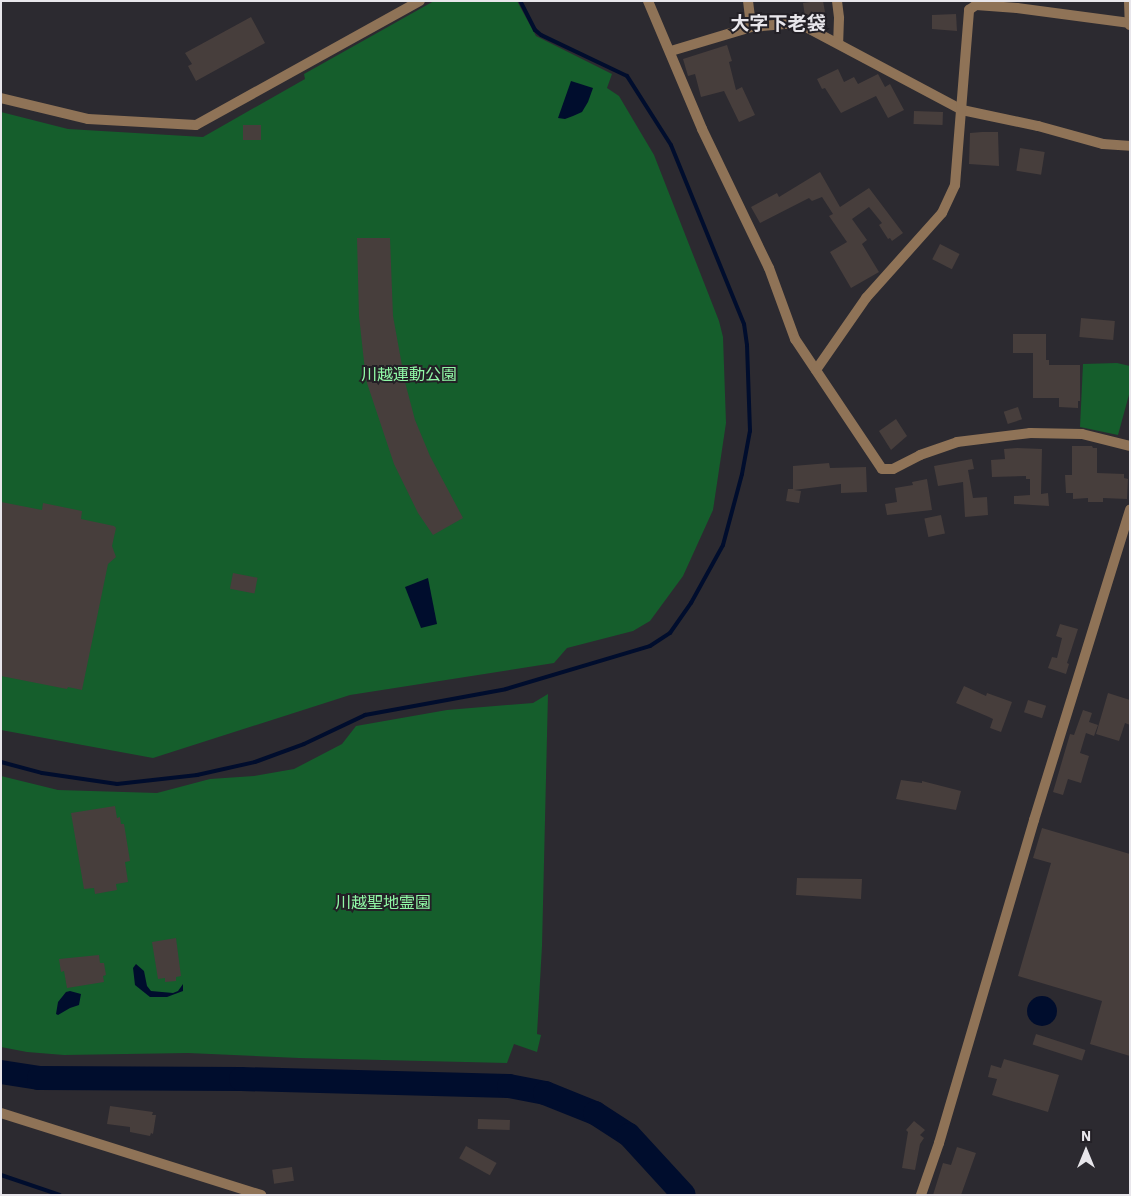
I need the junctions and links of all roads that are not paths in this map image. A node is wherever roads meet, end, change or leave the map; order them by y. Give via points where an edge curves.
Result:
1 (420, 1) edge
2 (648, 1) edge
3 (748, 1) edge
4 (837, 1) edge
5 (1129, 1) edge
6 (1130, 10) edge
7 (1130, 24) edge
8 (751, 27) junction
9 (838, 43) junction
10 (671, 51) junction
11 (1, 98) edge
12 (962, 110) junction
13 (1130, 146) edge
14 (816, 370) junction
15 (1130, 446) edge
16 (1130, 510) edge
17 (1, 1113) edge
18 (261, 1195) edge
19 (921, 1195) edge

1 - 11 street via 196,126 88,119
2 - 10 street
3 - 8 street
4 - 9 street
5 - 6 street
6 - 7 street
7 - 12 street via 976,5 969,10
8 - 9 street via 788,24 806,27
8 - 10 street
9 - 12 street
10 - 14 street via 702,129 769,268 796,339
12 - 13 street via 1103,144
12 - 14 street via 955,186 942,213 866,298
14 - 15 street via 882,469 893,469 956,442 1030,433 1082,434
16 - 19 street
17 - 18 street

